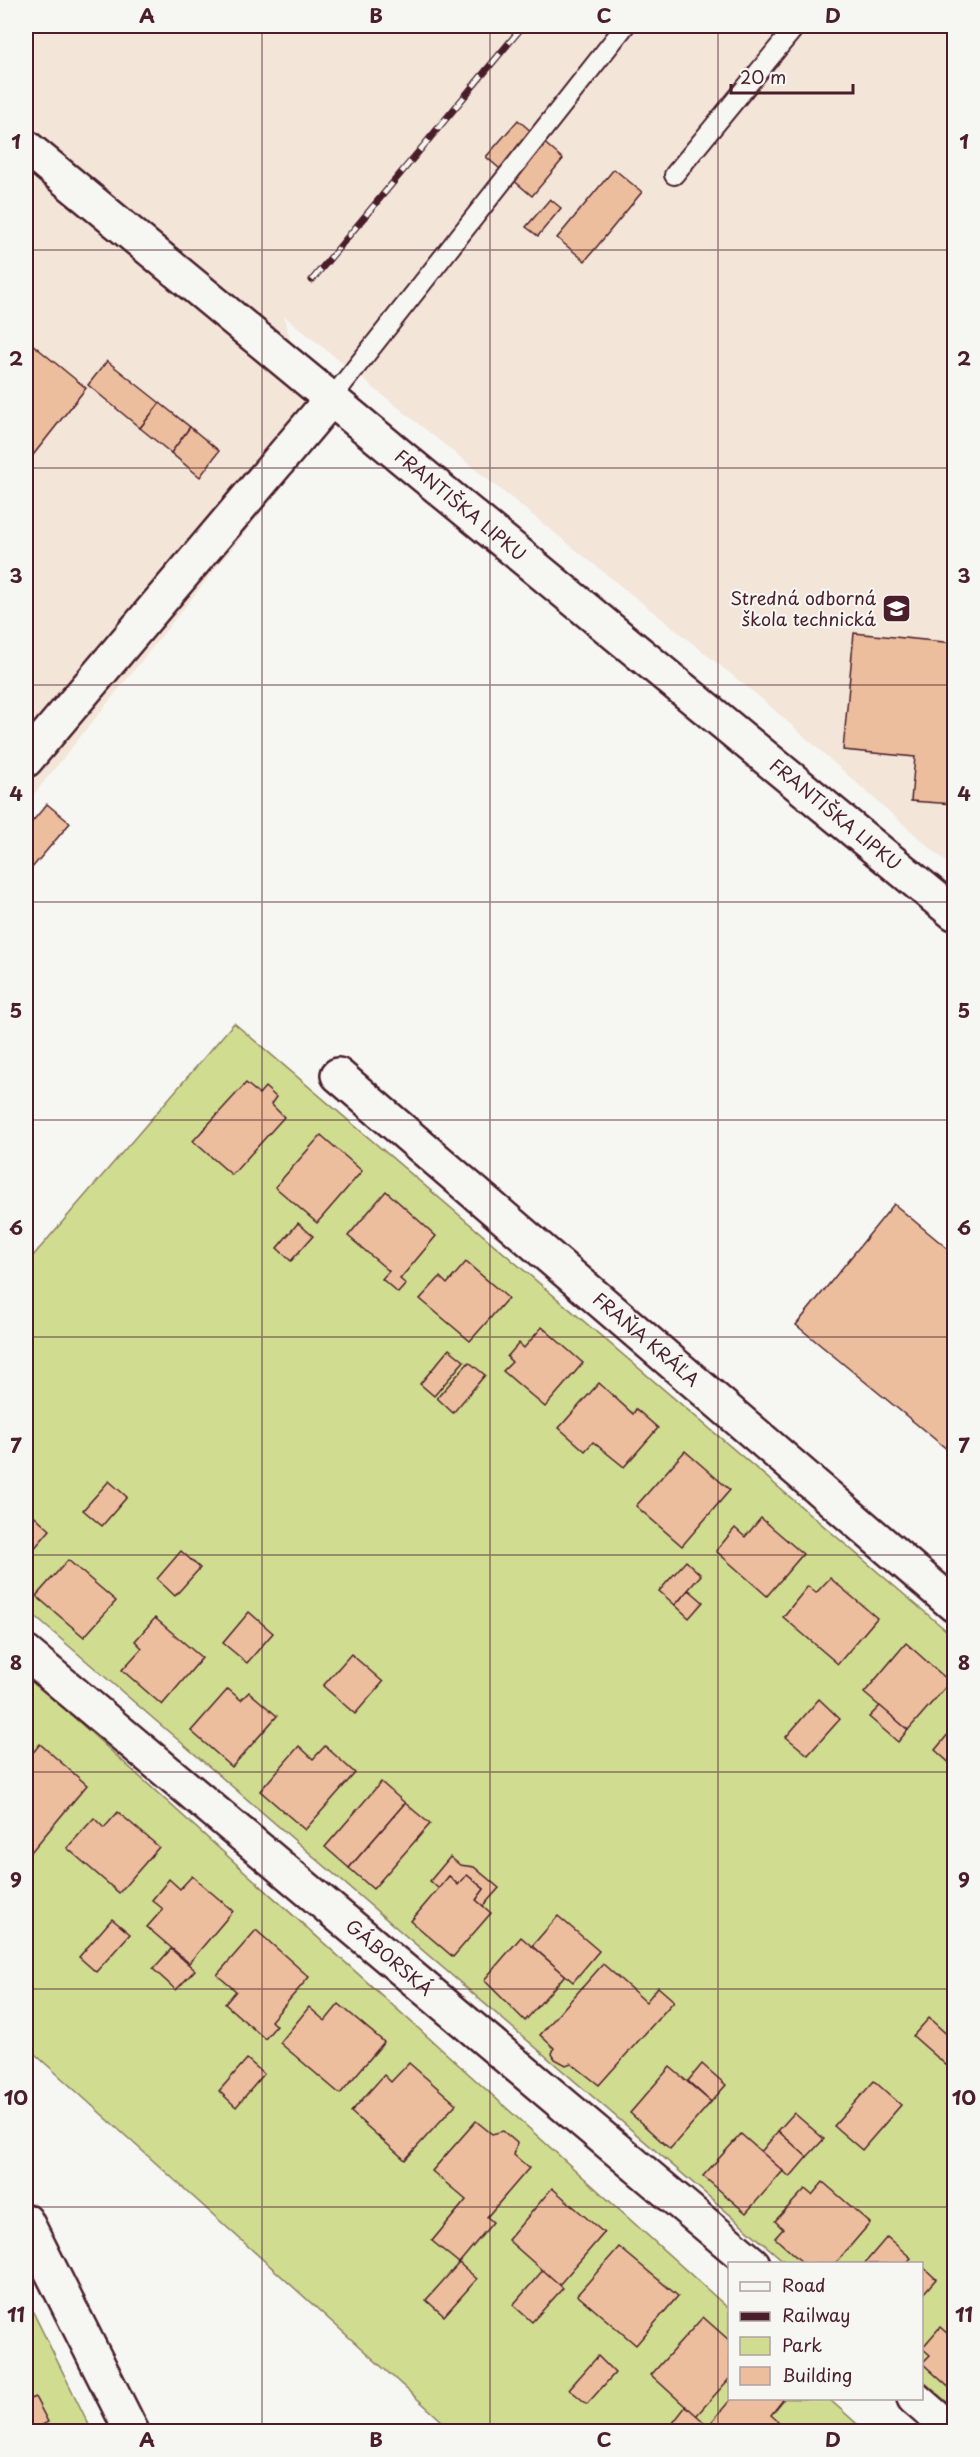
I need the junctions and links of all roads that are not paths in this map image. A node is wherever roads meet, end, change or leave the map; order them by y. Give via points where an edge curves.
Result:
1 (625, 26) edge
2 (796, 26) edge
3 (26, 147) edge
4 (674, 176) dead end
5 (331, 399) junction
6 (26, 760) edge
7 (954, 913) edge
8 (338, 1075) dead end
9 (954, 1605) edge
10 (26, 1653) edge
11 (26, 2221) edge
12 (751, 2262) edge
13 (916, 2400) edge
14 (132, 2432) edge
15 (953, 2432) edge

1 - 5 lane
2 - 4 lane
3 - 5 street, FRANTIŠKA LIPKU
5 - 6 street
5 - 7 street, FRANTIŠKA LIPKU
8 - 9 street, FRAŇA KRÁĽA
10 - 12 street, GÁBORSKÁ
11 - 14 street
13 - 15 street

